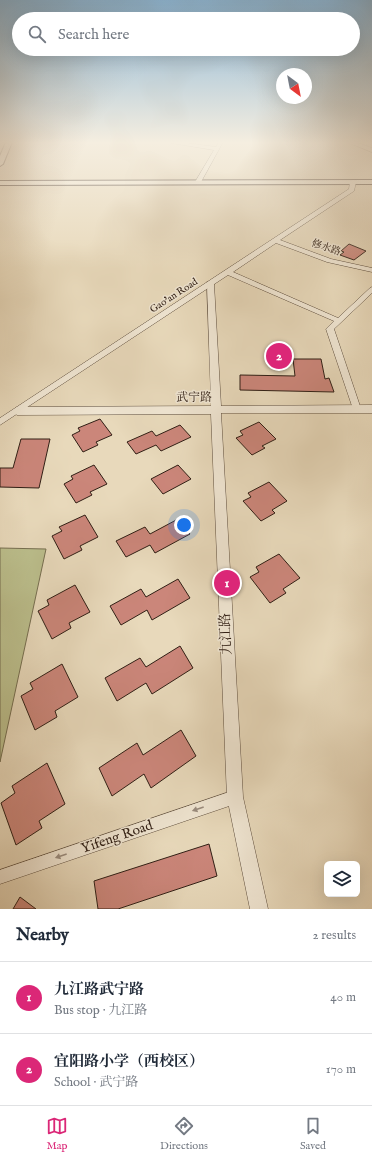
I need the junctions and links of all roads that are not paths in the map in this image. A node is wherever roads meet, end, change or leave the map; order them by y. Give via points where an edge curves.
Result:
1 (353, 184) edge
2 (276, 241) junction
3 (372, 270) edge
4 (228, 272) junction
5 (210, 284) junction
6 (372, 289) edge
7 (339, 321) junction
8 (357, 409) junction
9 (372, 409) edge
10 (215, 410) junction
11 (17, 412) junction
12 (0, 422) edge
13 (234, 797) junction
14 (0, 877) edge
15 (259, 909) edge

1 - 2 street, Gao'an Road via 352,190
2 - 3 street, 修水路 via 329,261
2 - 4 street, Gao'an Road
4 - 5 street, Gao'an Road
4 - 7 street
5 - 10 street, 九江路
5 - 11 street, Gao'an Road
6 - 7 street
7 - 8 street via 330,330
8 - 9 street, 武宁路
8 - 10 street, 武宁路
10 - 11 street, 武宁路
10 - 13 street, 九江路
11 - 12 street, Gao'an Road
13 -> 14 street, Yifeng Road
13 - 15 street, 九江路

